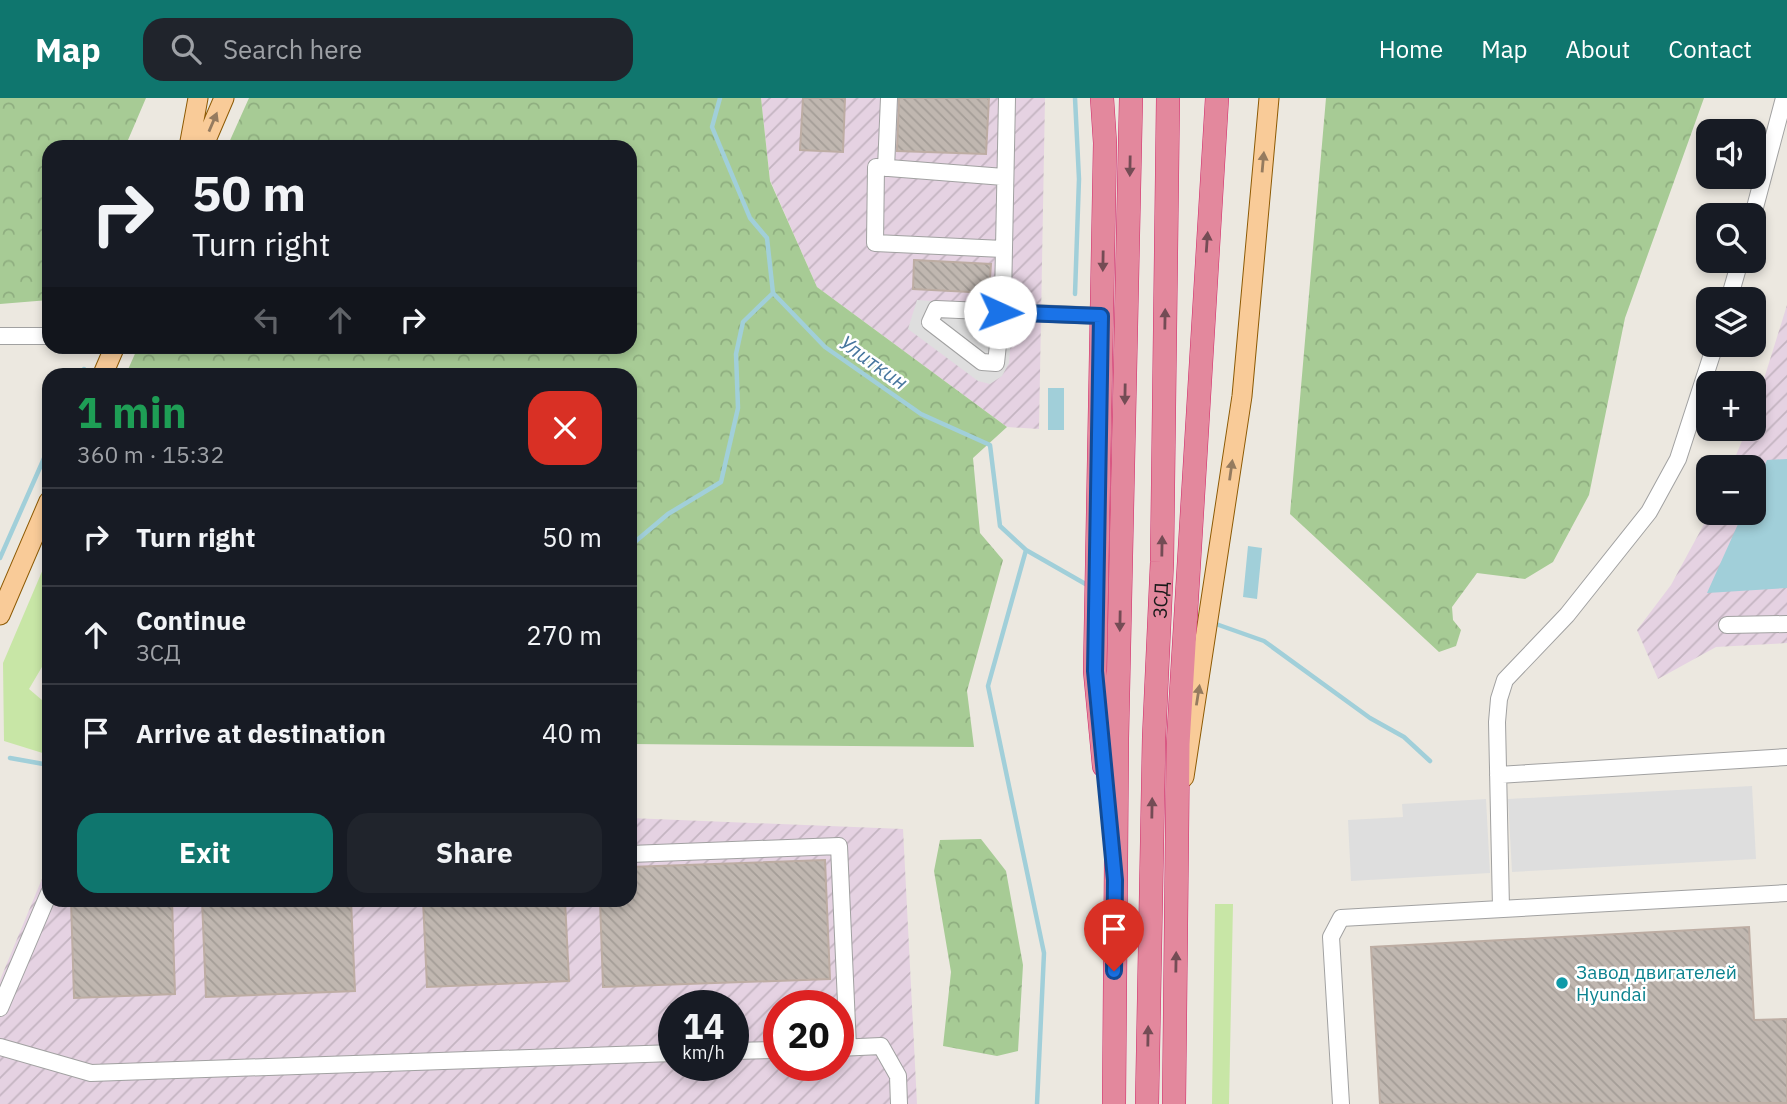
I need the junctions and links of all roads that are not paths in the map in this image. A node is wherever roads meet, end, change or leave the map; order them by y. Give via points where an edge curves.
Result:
1 (198, 98) edge
2 (224, 98) edge
3 (888, 98) edge
4 (1007, 98) edge
5 (1102, 98) edge
6 (1131, 98) edge
7 (1168, 98) edge
8 (1217, 98) edge
9 (1269, 98) edge
10 (1784, 98) edge
11 (191, 140) edge
12 (206, 140) edge
13 (886, 168) junction
14 (1004, 177) junction
15 (1756, 203) edge
16 (1003, 249) junction
17 (1000, 312) junction
18 (1101, 316) junction
19 (0, 336) edge
20 (42, 336) edge
21 (1711, 357) edge
22 (42, 517) edge
23 (0, 615) edge
24 (1787, 624) edge
25 (1727, 625) dead end
26 (1787, 757) edge
27 (1498, 775) junction
28 (1177, 811) junction
29 (637, 854) edge
30 (1115, 880) junction
31 (1787, 892) edge
32 (43, 907) edge
33 (1501, 908) junction
34 (842, 990) edge
35 (0, 1008) edge
36 (0, 1047) edge
37 (854, 1047) edge
38 (658, 1054) edge
39 (900, 1104) edge
40 (1114, 1104) edge
41 (1147, 1104) edge
42 (1174, 1104) edge
43 (1341, 1104) edge

1 - 11 main road
12 -> 2 main road
3 - 13 street
4 - 14 street
5 -> 18 highway
6 -> 30 highway, ЗСД
41 -> 7 highway, ЗСД via 1162,562
28 -> 8 highway
28 -> 9 main road via 1191,745 1242,396
10 - 15 street
13 - 14 street
13 - 16 street via 876,167 875,243
14 - 16 street
16 - 17 street
17 - 17 street via 936,309 930,322 982,362 996,363
17 - 18 street
18 - 30 highway via 1095,671
19 - 20 street
21 - 27 street via 1678,459 1649,512 1567,615 1505,681 1499,699
22 - 23 main road
24 - 25 street
26 - 27 street
27 - 33 street
42 -> 28 highway
29 - 34 street via 839,846
30 - 40 highway, ЗСД
31 - 33 street
32 - 35 street
33 - 43 street via 1342,918 1331,937
36 - 38 street via 91,1073
37 - 39 street via 881,1046 898,1076

